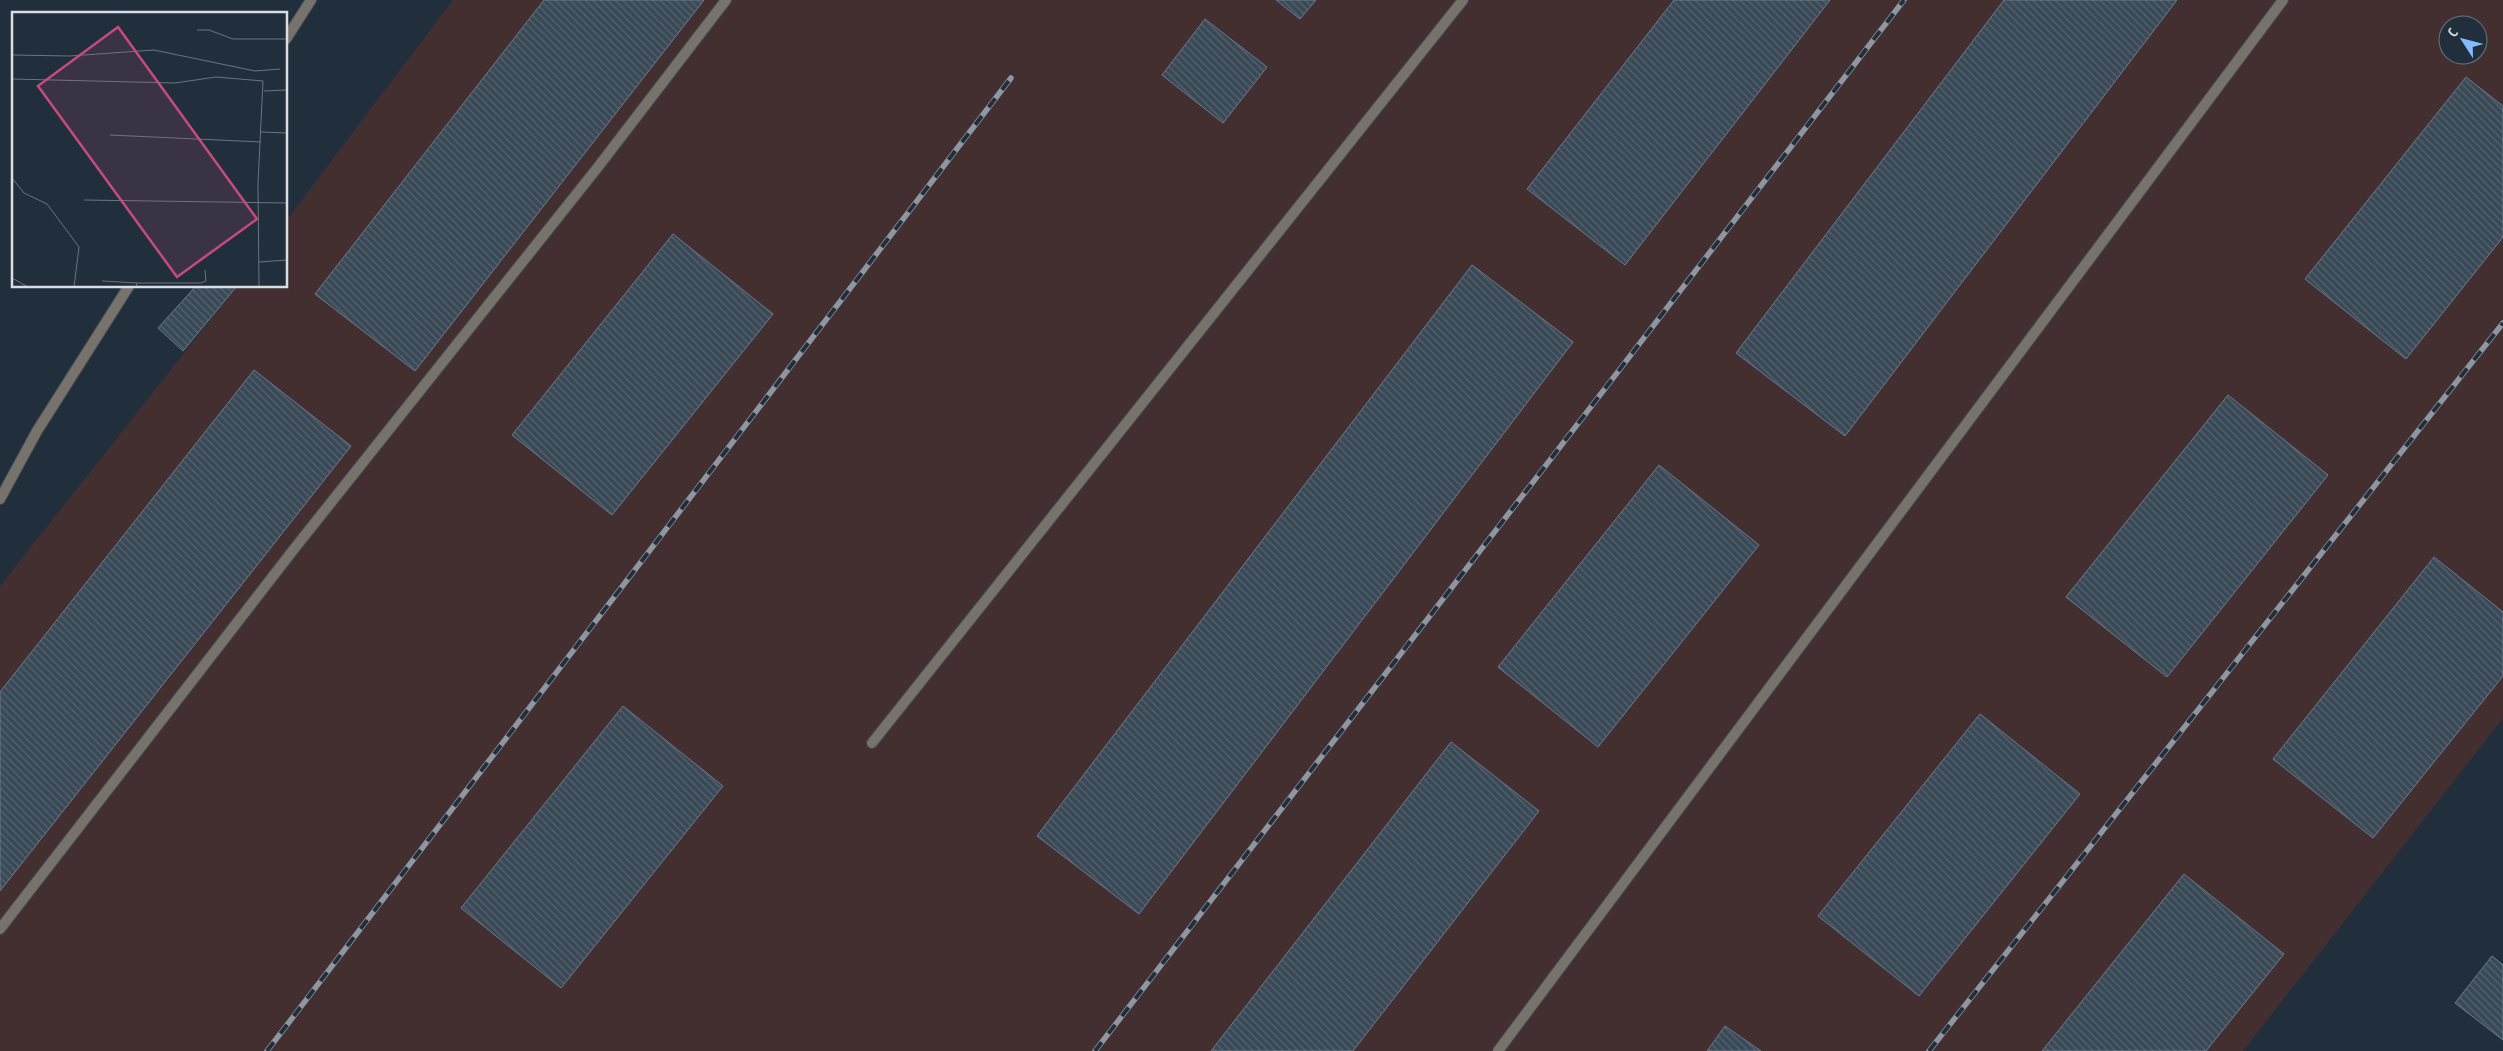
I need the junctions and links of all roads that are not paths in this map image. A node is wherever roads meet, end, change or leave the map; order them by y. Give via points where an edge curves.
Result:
1 (311, 0) edge
2 (726, 0) edge
3 (1463, 0) edge
4 (2282, 0) edge
5 (288, 36) edge
6 (128, 288) edge
7 (0, 499) edge
8 (872, 743) dead end
9 (0, 929) edge
10 (1498, 1051) edge

1 - 5 street
2 - 9 street via 598,167 294,548
3 - 8 street
4 - 10 street
6 - 7 street via 37,431

